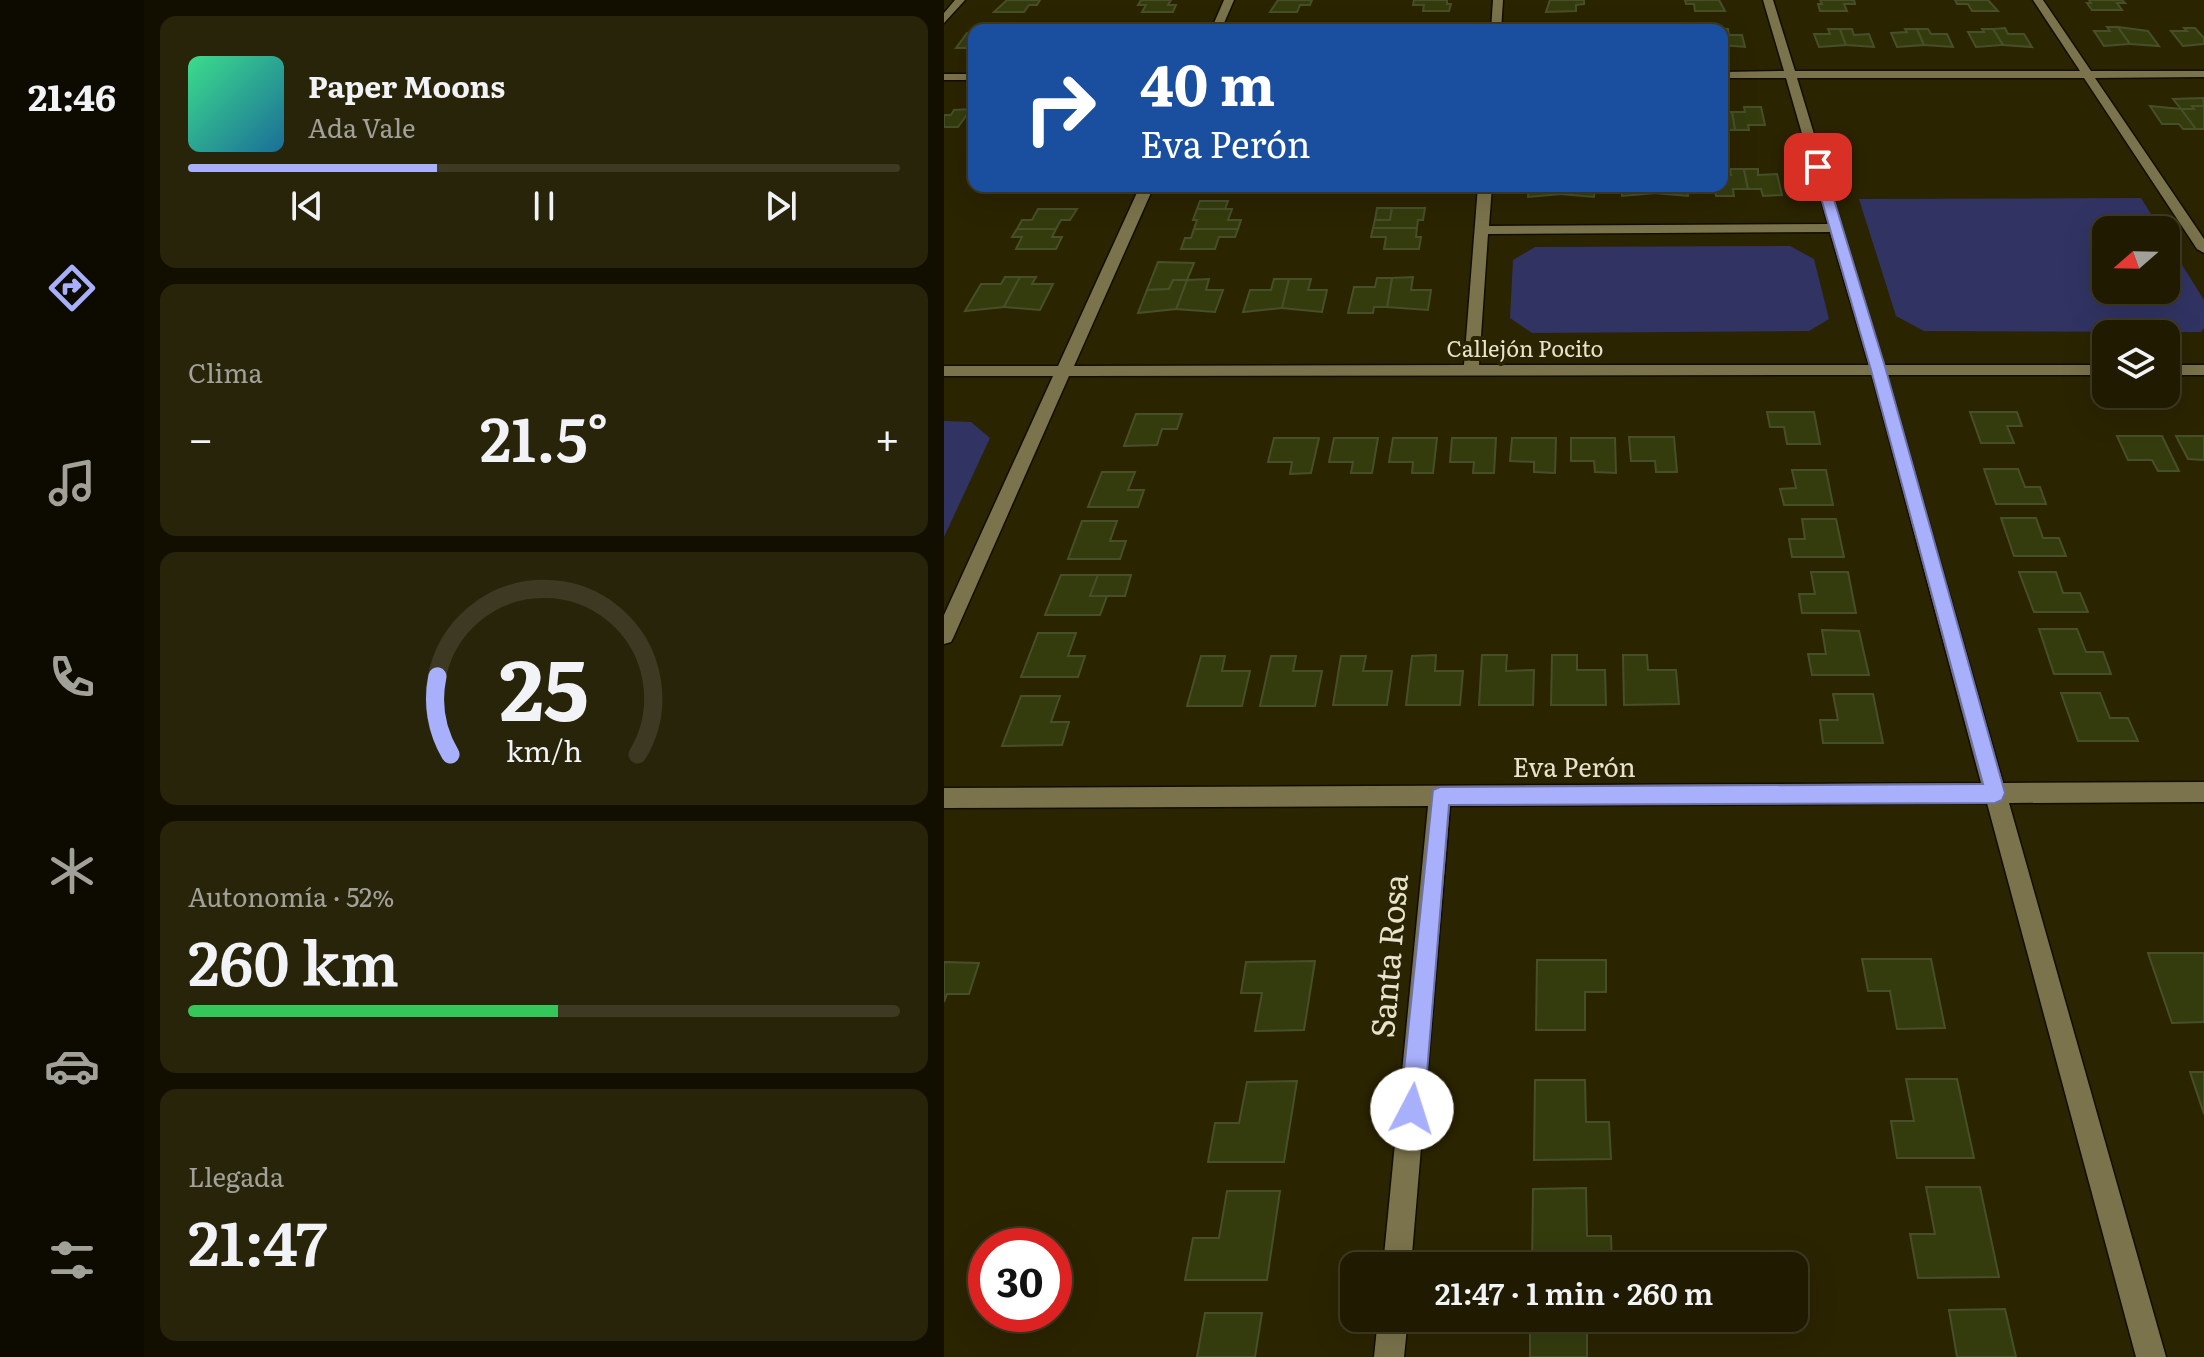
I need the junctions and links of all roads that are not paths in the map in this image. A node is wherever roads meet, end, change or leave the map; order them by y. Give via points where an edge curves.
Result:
1 (960, 0) edge
2 (1229, 0) edge
3 (1498, 0) edge
4 (1768, 0) edge
5 (2038, 0) edge
6 (944, 20) edge
7 (1219, 24) edge
8 (1496, 24) edge
9 (2204, 74) edge
10 (1728, 75) edge
11 (1791, 75) junction
12 (2088, 75) junction
13 (944, 77) edge
14 (968, 77) edge
15 (1144, 192) edge
16 (1484, 192) edge
17 (1836, 228) junction
18 (2197, 228) edge
19 (1481, 230) junction
20 (2204, 249) edge
21 (1878, 370) junction
22 (2092, 370) edge
23 (2180, 370) edge
24 (2204, 370) edge
25 (944, 371) edge
26 (1065, 371) junction
27 (1471, 371) junction
28 (944, 636) edge
29 (2204, 792) edge
30 (1995, 793) junction
31 (1440, 796) junction
32 (944, 798) edge
33 (1398, 1252) edge
34 (1392, 1332) edge
35 (1389, 1357) edge
36 (2151, 1357) edge

1 - 6 street
2 - 7 street
3 - 8 street
4 - 11 street
5 - 12 street
9 - 12 street
10 - 11 street
11 - 12 street
11 - 17 street
12 - 18 street
13 - 14 street
15 - 26 street
16 - 19 street
17 - 19 street
17 - 21 street
18 - 20 street
19 - 27 street
21 - 22 street, Callejón Pocito
21 - 27 street, Callejón Pocito
21 - 30 street
23 - 24 street
25 - 26 street, Callejón Pocito
26 - 27 street, Callejón Pocito
26 - 28 street
29 - 30 street, Eva Perón
30 - 31 street, Eva Perón
30 - 36 street
31 - 32 street, Eva Perón
31 - 33 street, Santa Rosa
34 - 35 street

